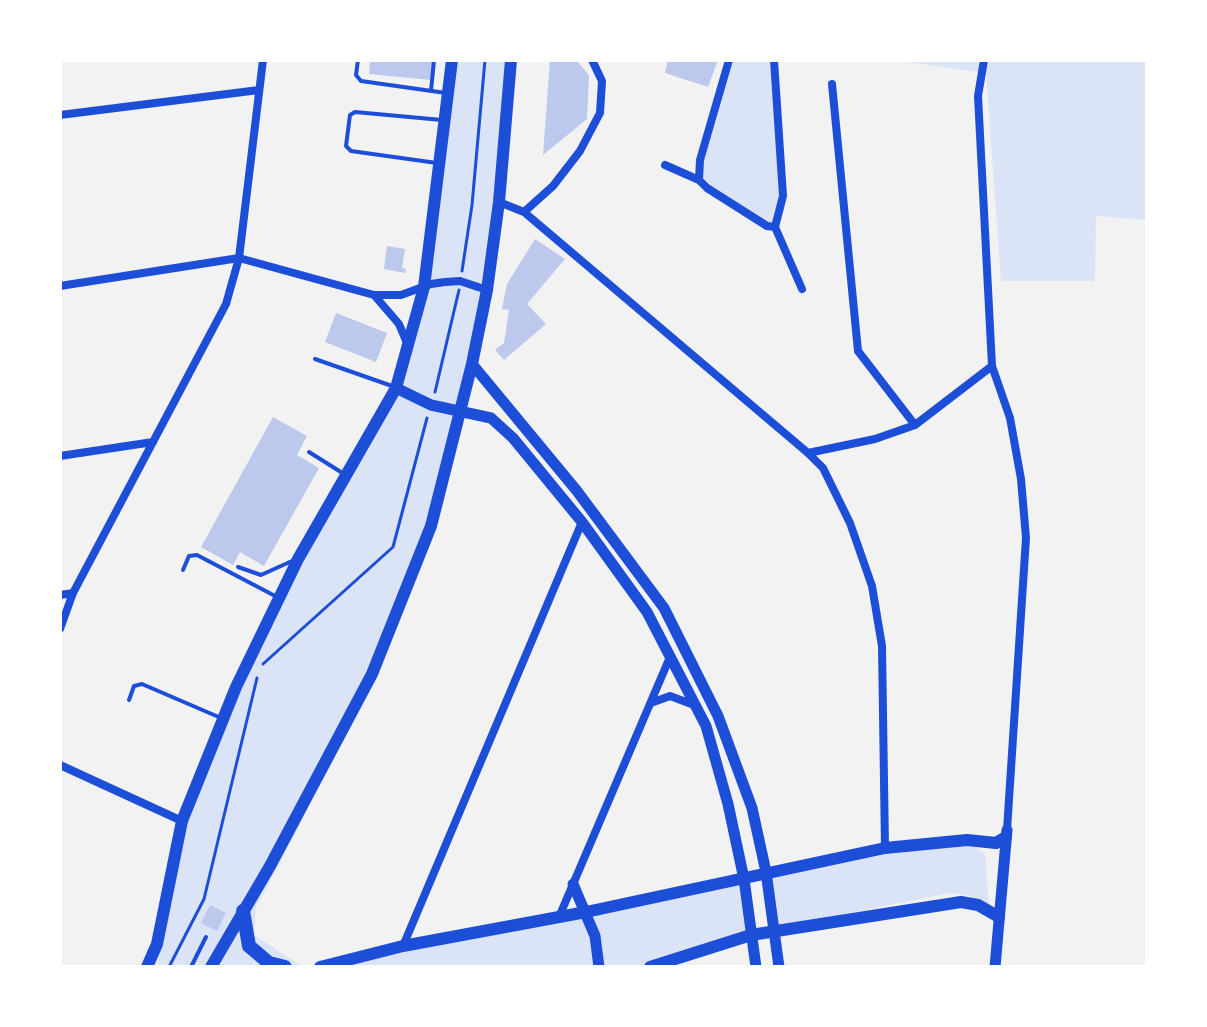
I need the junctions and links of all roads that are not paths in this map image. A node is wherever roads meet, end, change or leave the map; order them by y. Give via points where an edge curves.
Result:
1 (263, 60) edge
2 (358, 60) edge
3 (434, 60) edge
4 (452, 60) edge
5 (511, 60) edge
6 (592, 60) edge
7 (729, 60) edge
8 (774, 60) edge
9 (984, 60) edge
10 (832, 84) dead end
11 (259, 90) junction
12 (431, 91) junction
13 (448, 93) junction
14 (60, 115) edge
15 (444, 120) junction
16 (439, 163) junction
17 (665, 165) dead end
18 (699, 180) junction
19 (499, 202) junction
20 (524, 212) junction
21 (775, 227) junction
22 (239, 258) junction
23 (60, 286) edge
24 (424, 287) junction
25 (802, 289) dead end
26 (487, 290) junction
27 (374, 295) junction
28 (408, 348) junction
29 (315, 359) dead end
30 (472, 364) junction
31 (992, 366) junction
32 (396, 388) junction
33 (459, 412) junction
34 (915, 425) junction
35 (153, 442) junction
36 (309, 452) dead end
37 (808, 453) junction
38 (60, 456) edge
39 (346, 475) junction
40 (582, 522) junction
41 (298, 559) junction
42 (238, 567) dead end
43 (183, 570) dead end
44 (73, 593) junction
45 (60, 595) edge
46 (279, 599) junction
47 (60, 629) edge
48 (670, 657) junction
49 (129, 700) dead end
50 (650, 704) junction
51 (695, 705) junction
52 (223, 718) junction
53 (60, 765) edge
54 (182, 821) junction
55 (1006, 833) junction
56 (885, 848) junction
57 (766, 872) junction
58 (744, 879) junction
59 (573, 884) junction
60 (243, 911) junction
61 (586, 912) junction
62 (559, 917) junction
63 (999, 917) junction
64 (774, 931) junction
65 (751, 935) junction
66 (206, 937) dead end
67 (403, 946) junction
68 (147, 967) edge
69 (191, 967) edge
70 (211, 967) edge
71 (285, 967) edge
72 (320, 967) edge
73 (599, 967) edge
74 (650, 967) edge
75 (756, 967) edge
76 (779, 967) edge
77 (995, 967) edge

1 - 11 street
2 - 12 lane via 356,75 361,81
3 - 12 lane
4 - 13 main road
5 - 19 main road
6 - 20 street via 602,81 600,113 580,151
7 - 18 street
8 - 21 street via 783,196
9 - 31 street via 978,96
10 - 34 street via 858,351
11 - 14 street
11 - 22 street
12 - 13 lane
13 - 15 main road
15 - 16 main road
15 - 16 lane via 355,112 350,115 346,146 351,151
16 - 24 main road
17 - 18 street
18 - 21 street
19 - 20 street
19 - 26 main road
20 - 37 street
21 - 25 street
22 - 23 street
22 - 27 street
22 - 35 street via 226,304
24 - 26 street via 460,281
24 - 27 street via 401,295
24 - 28 main road
26 - 30 main road
27 - 28 street via 399,324
28 - 32 main road
29 - 32 lane
30 - 33 main road
30 - 57 street via 664,608 718,716 752,808
31 - 34 street
31 - 55 street via 1010,418 1026,538
32 - 33 street
32 - 39 main road
33 - 40 street via 491,418
33 - 60 main road via 431,526 372,674
34 - 37 street
35 - 38 street
35 - 44 street
36 - 39 lane
37 - 56 street via 823,468 850,523 872,586 882,646
39 - 41 main road
40 - 48 street via 647,612
40 - 67 street
41 - 42 lane via 261,575
41 - 46 main road
43 - 46 lane via 189,556 197,555
44 - 45 street
44 - 47 street
46 - 52 main road
48 - 50 street
48 - 51 street
49 - 52 lane via 134,686 142,684
50 - 51 street via 670,696
50 - 59 street
51 - 58 street via 728,804
52 - 54 main road
53 - 54 street
54 - 68 main road via 157,944
55 - 56 main road via 996,843 967,840
55 - 63 street
56 - 57 main road
57 - 58 main road
57 - 64 street
58 - 61 main road
58 - 65 street
59 - 61 street
59 - 62 street
60 - 70 main road
60 - 71 main road via 249,946 269,963
61 - 62 main road
61 - 73 street
62 - 67 main road
63 - 64 main road via 961,902
63 - 77 street
64 - 65 main road
64 - 76 street
65 - 74 main road
65 - 75 street
66 - 69 lane
67 - 72 main road

